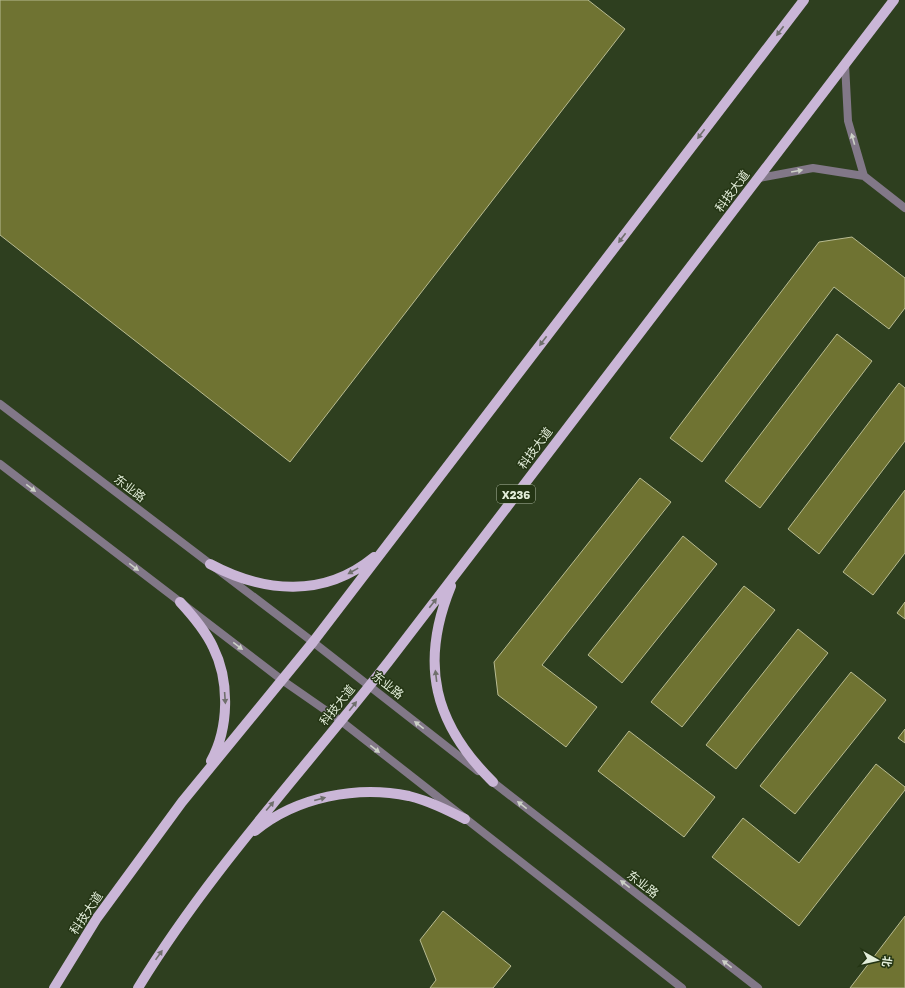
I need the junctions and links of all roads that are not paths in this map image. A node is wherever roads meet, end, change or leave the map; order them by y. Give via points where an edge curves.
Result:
1 (804, 0) edge
2 (894, 0) edge
3 (845, 64) junction
4 (864, 176) junction
5 (759, 178) junction
6 (905, 208) edge
7 (0, 404) edge
8 (0, 464) edge
9 (385, 548) junction
10 (468, 558) junction
11 (210, 564) junction
12 (180, 602) junction
13 (313, 642) junction
14 (282, 680) junction
15 (369, 686) junction
16 (341, 721) junction
17 (493, 782) junction
18 (197, 783) junction
19 (466, 819) junction
20 (238, 846) junction
21 (54, 988) edge
22 (138, 988) edge
23 (682, 988) edge
24 (758, 988) edge

1 -> 9 main road, 科技大道
2 - 3 main road, 科技大道 / X236
4 -> 3 street via 848,121
3 - 5 main road, 科技大道 / X236
5 -> 4 street via 813,168
4 - 6 street
5 - 10 main road, 科技大道 / X236
7 - 11 street, 东业路
8 -> 12 street
9 -> 11 main road via 346,575 300,587 276,587 253,583
9 - 13 main road, 科技大道
15 -> 10 main road, 科技大道 / X236
17 -> 10 main road via 473,763 457,740 445,716 437,689 434,661 442,607 453,581
11 - 13 street, 东业路
12 -> 14 street
12 -> 18 main road via 200,623 214,648 223,675 225,704 222,732
13 - 14 main road, 科技大道
13 - 15 street, 东业路
14 - 16 street
14 - 18 main road, 科技大道
16 -> 15 main road, 科技大道 / X236
17 -> 15 street, 东业路
16 -> 19 street
20 -> 16 main road, 科技大道 / X236
24 -> 17 street, 东业路
18 - 21 main road, 科技大道 via 97,918
20 -> 19 main road via 262,826 288,810 317,799 348,793 378,792 409,796 438,805
19 - 23 street
22 -> 20 main road, 科技大道 / X236 via 156,958

